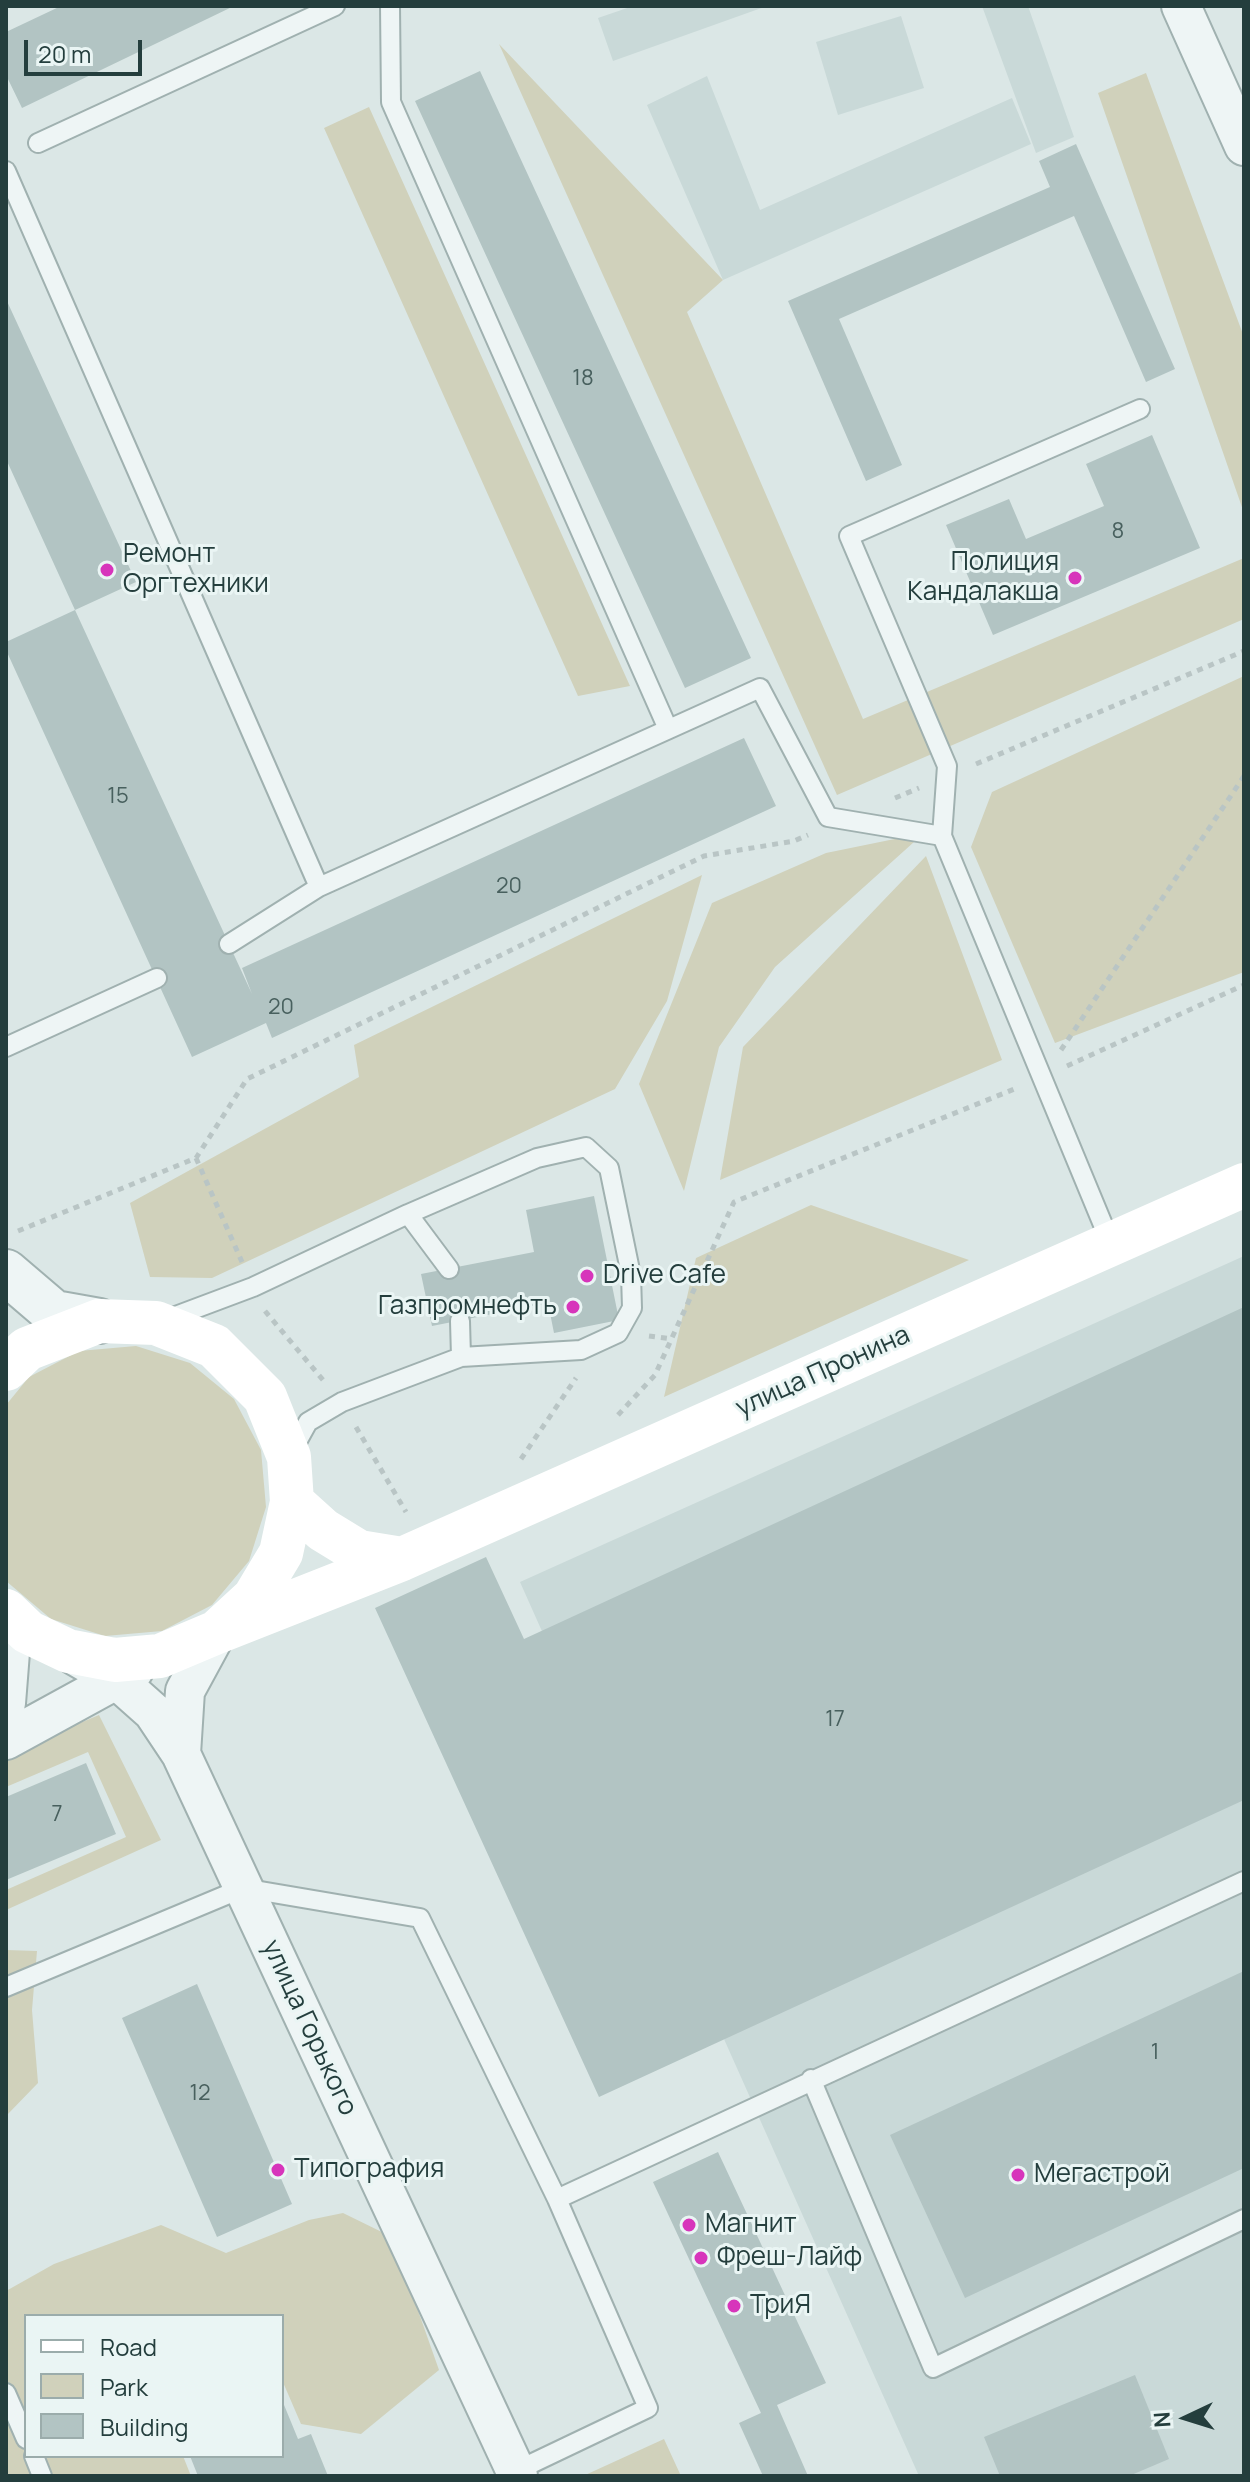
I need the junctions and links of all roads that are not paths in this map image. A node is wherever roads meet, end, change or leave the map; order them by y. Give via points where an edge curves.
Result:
1 (335, 6) edge
2 (390, 6) edge
3 (1181, 6) edge
4 (38, 143) dead end
5 (1244, 146) edge
6 (6, 171) edge
7 (1140, 409) dead end
8 (668, 729) junction
9 (942, 836) junction
10 (319, 887) junction
11 (229, 944) dead end
12 (157, 978) dead end
13 (6, 1047) edge
14 (1244, 1185) edge
15 (408, 1214) junction
16 (1111, 1244) junction
17 (449, 1269) dead end
18 (16, 1282) edge
19 (99, 1321) junction
20 (460, 1321) dead end
21 (156, 1323) junction
22 (461, 1357) junction
23 (17, 1359) edge
24 (289, 1457) junction
25 (292, 1502) junction
26 (412, 1554) junction
27 (6, 1611) edge
28 (217, 1632) junction
29 (6, 1643) edge
30 (68, 1651) junction
31 (160, 1656) junction
32 (117, 1680) junction
33 (6, 1703) edge
34 (6, 1740) edge
35 (181, 1754) junction
36 (1244, 1881) edge
37 (243, 1888) junction
38 (6, 1987) edge
39 (811, 2079) junction
40 (557, 2199) junction
41 (1244, 2219) edge
42 (6, 2393) edge
43 (24, 2434) edge
44 (517, 2473) edge

1 - 4 lane
2 - 8 lane via 391,102
3 - 5 street
6 - 10 lane
7 - 9 lane via 849,536 947,766
8 - 9 lane via 760,688 828,817
8 - 10 lane
9 - 16 lane
10 - 11 lane
12 - 13 lane
14 - 16 main road, улица Пронина
15 - 17 lane
15 - 21 lane via 253,1287
15 - 22 lane via 537,1158 586,1147 609,1168 631,1275 632,1308 618,1333 581,1350
16 - 26 main road, улица Пронина
18 - 19 street via 54,1313
18 - 23 street via 31,1319
19 - 21 main road
19 - 23 main road
20 - 22 lane
21 - 24 main road via 214,1346 255,1386 265,1397
22 - 24 lane via 342,1402 308,1422
24 - 25 main road
25 - 26 main road via 359,1552
25 - 28 main road via 281,1553 254,1598
26 - 28 main road, улица Пронина
27 - 30 main road via 28,1632
28 - 31 main road
28 - 35 street via 185,1691
29 - 33 street
30 - 31 main road via 115,1660
30 - 32 street, улица Горького
31 - 32 street
32 - 34 street
32 - 35 street, улица Горького via 153,1712
35 - 37 street, улица Горького
36 - 39 lane
37 - 38 lane
37 - 40 lane via 420,1918
37 - 44 street, улица Горького
39 - 40 lane
39 - 41 lane via 933,2368
40 - 44 lane via 648,2408
42 - 43 lane

